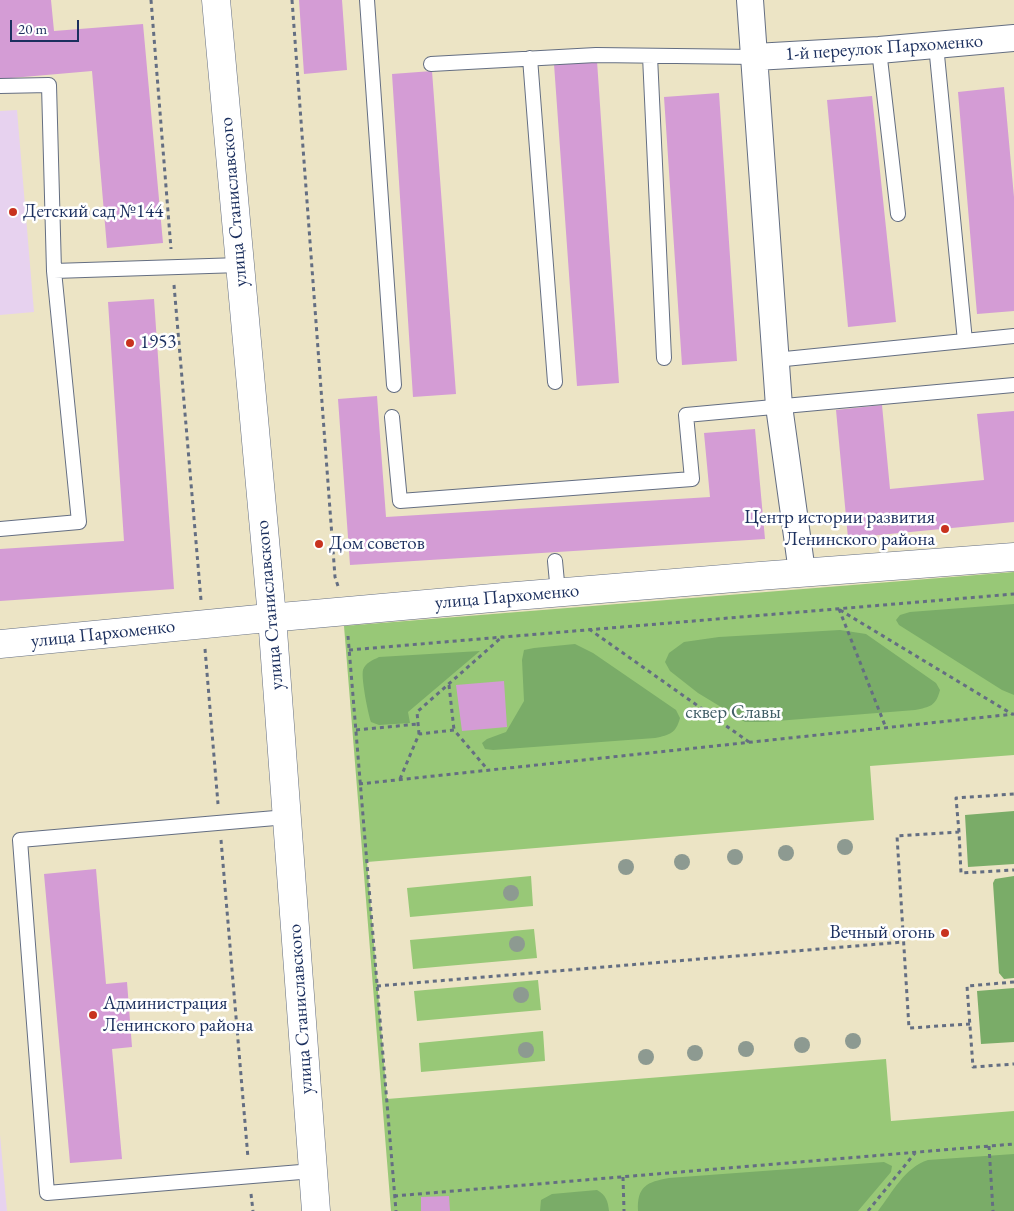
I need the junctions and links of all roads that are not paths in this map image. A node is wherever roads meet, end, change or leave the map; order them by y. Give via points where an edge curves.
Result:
1 (216, 0) edge
2 (367, 0) edge
3 (750, 0) edge
4 (1014, 38) edge
5 (936, 45) junction
6 (879, 50) junction
7 (650, 56) junction
8 (755, 56) junction
9 (530, 58) junction
10 (431, 64) dead end
11 (0, 86) edge
12 (898, 214) dead end
13 (240, 265) junction
14 (54, 271) junction
15 (1014, 336) edge
16 (965, 341) junction
17 (664, 358) dead end
18 (776, 360) junction
19 (556, 382) dead end
20 (394, 385) dead end
21 (1014, 385) edge
22 (779, 406) junction
23 (392, 417) dead end
24 (0, 529) edge
25 (1014, 557) edge
26 (556, 561) dead end
27 (802, 572) junction
28 (558, 593) junction
29 (272, 617) junction
30 (0, 644) edge
31 (287, 817) junction
32 (313, 1171) junction
33 (316, 1211) edge

1 - 13 main road, улица Станиславского
2 - 20 lane
3 - 8 street
4 - 5 street, 1-й переулок Пархоменко
5 - 6 street, 1-й переулок Пархоменко
5 - 16 lane
6 - 8 street, 1-й переулок Пархоменко
6 - 12 lane
7 - 8 lane
7 - 9 lane
7 - 17 lane
8 - 18 street
9 - 10 lane
9 - 19 lane
11 - 14 lane via 49,85
13 - 14 lane
13 - 29 main road, улица Станиславского
14 - 24 lane via 79,522
15 - 16 lane
16 - 18 lane
18 - 22 street
21 - 22 lane
22 - 23 lane via 686,415 692,479 400,501
22 - 27 street
25 - 27 main road, улица Пархоменко
26 - 28 lane
27 - 28 main road, улица Пархоменко
28 - 29 main road, улица Пархоменко
29 - 30 main road, улица Пархоменко
29 - 31 main road, улица Станиславского
31 - 32 main road, улица Станиславского
31 - 32 lane via 20,840 47,1193
32 - 33 main road, улица Станиславского

